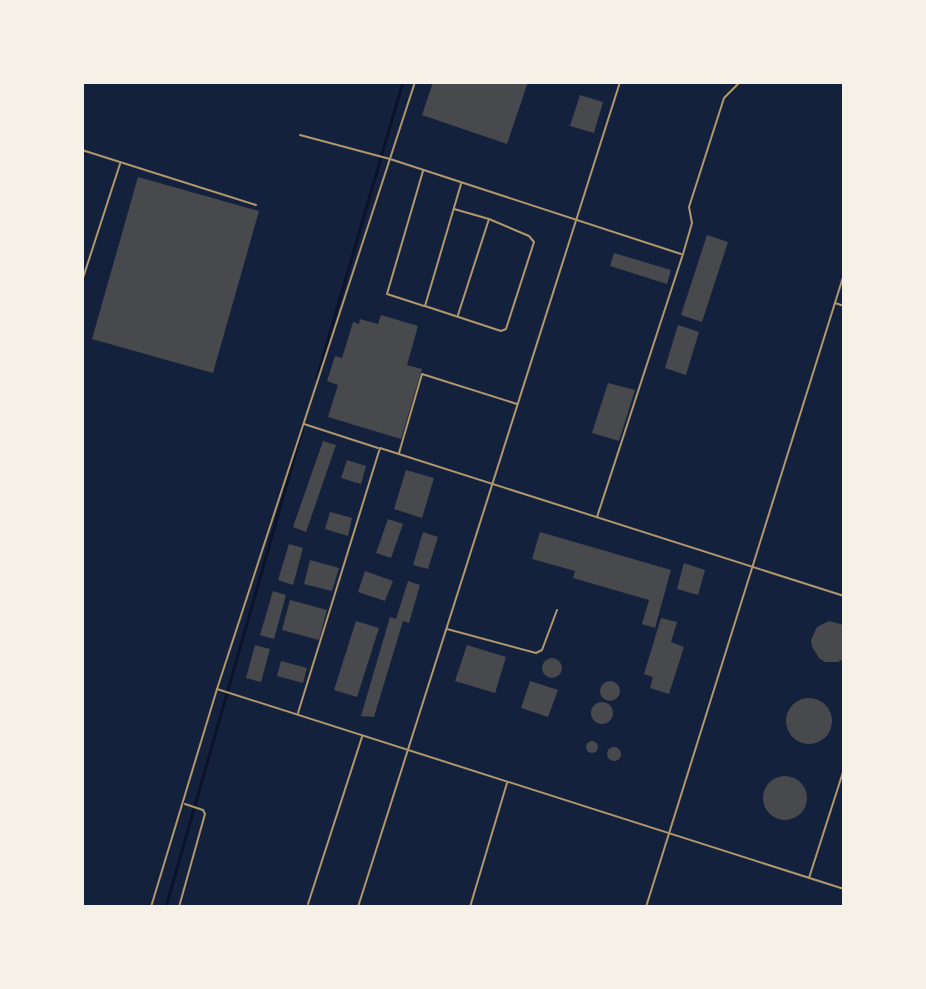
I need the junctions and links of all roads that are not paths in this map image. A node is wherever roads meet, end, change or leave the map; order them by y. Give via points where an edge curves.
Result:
1 (415, 82) edge
2 (620, 82) edge
3 (740, 82) edge
4 (300, 135) dead end
5 (82, 150) edge
6 (390, 159) junction
7 (120, 163) junction
8 (423, 170) junction
9 (462, 183) junction
10 (256, 205) dead end
11 (454, 209) junction
12 (489, 219) junction
13 (576, 221) junction
14 (683, 254) junction
15 (844, 274) edge
16 (82, 281) edge
17 (835, 303) junction
18 (425, 306) junction
19 (844, 306) edge
20 (457, 316) junction
21 (518, 404) junction
22 (303, 423) junction
23 (380, 448) junction
24 (398, 454) junction
25 (492, 485) junction
26 (597, 517) junction
27 (752, 567) junction
28 (844, 596) edge
29 (557, 610) dead end
30 (446, 629) junction
31 (217, 689) junction
32 (298, 713) junction
33 (363, 735) junction
34 (408, 751) junction
35 (844, 769) edge
36 (507, 782) junction
37 (184, 804) junction
38 (668, 831) junction
39 (809, 879) junction
40 (844, 889) edge
41 (308, 904) dead end
42 (151, 907) edge
43 (179, 907) edge
44 (358, 907) edge
45 (470, 907) edge
46 (646, 907) edge

1 - 6 lane
2 - 13 lane
3 - 14 lane via 724,98 689,207 692,223
4 - 6 lane
5 - 7 lane
6 - 8 lane
6 - 22 lane
7 - 10 lane
7 - 16 lane
8 - 9 lane
8 - 18 lane via 387,294
9 - 11 lane
9 - 13 lane
11 - 12 lane
11 - 18 lane
12 - 20 lane
12 - 20 lane via 529,236 534,242 530,257 506,329
13 - 14 lane
13 - 21 lane
14 - 26 lane
15 - 17 lane
17 - 19 lane
17 - 27 lane
18 - 20 lane
21 - 24 lane via 422,374
21 - 25 lane
22 - 23 lane
22 - 31 lane
23 - 24 lane
23 - 32 lane
24 - 25 lane
25 - 26 lane
25 - 30 lane
26 - 27 lane
27 - 28 lane
27 - 38 lane
29 - 30 lane via 542,650 536,653
30 - 34 lane
31 - 32 lane
31 - 37 lane
32 - 33 lane
33 - 34 lane
33 - 41 lane
34 - 36 lane
34 - 44 lane
35 - 39 lane
36 - 38 lane
36 - 45 lane
37 - 42 lane
37 - 43 lane via 205,814
38 - 39 lane
38 - 46 lane
39 - 40 lane

